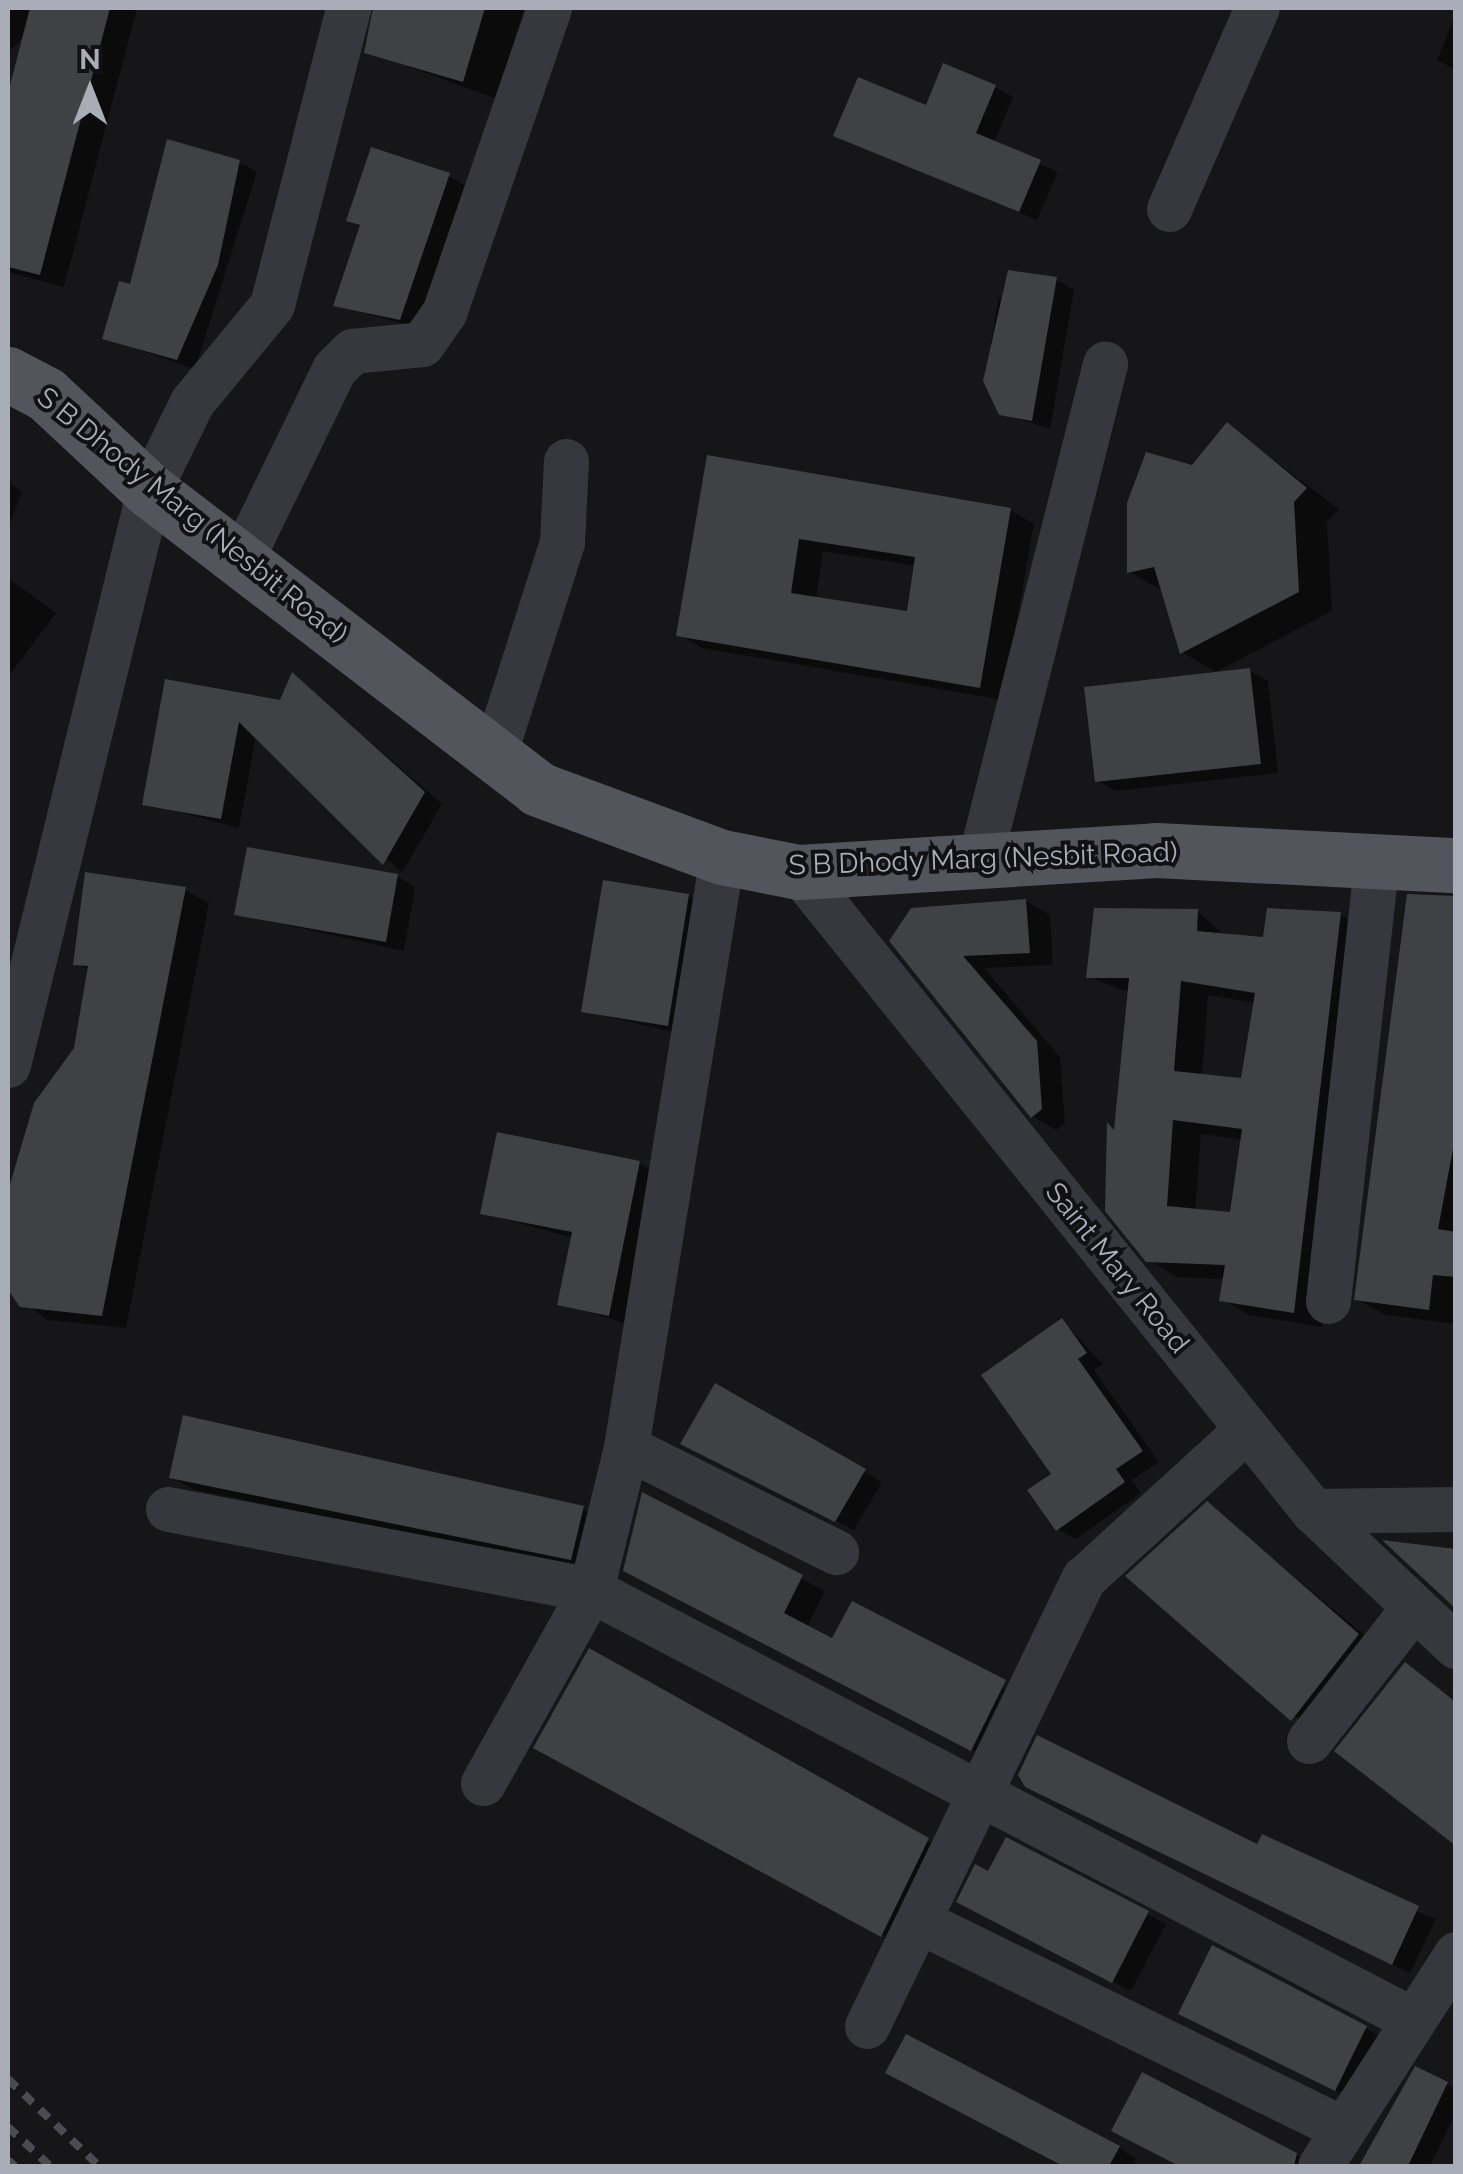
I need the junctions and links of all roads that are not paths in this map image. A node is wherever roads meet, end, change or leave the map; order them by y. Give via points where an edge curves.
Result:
1 (348, 8) edge
2 (549, 8) edge
3 (1257, 8) edge
4 (1169, 209) dead end
5 (1105, 364) dead end
6 (8, 374) edge
7 (566, 462) dead end
8 (149, 490) junction
9 (241, 560) junction
10 (494, 755) junction
11 (722, 857) junction
12 (980, 858) junction
13 (1376, 864) junction
14 (1456, 865) edge
15 (799, 872) junction
16 (8, 1065) edge
17 (1328, 1300) dead end
18 (1247, 1429) junction
19 (626, 1447) junction
20 (168, 1509) dead end
21 (1456, 1509) edge
22 (1313, 1511) junction
23 (836, 1552) dead end
24 (591, 1590) junction
25 (1414, 1606) junction
26 (1456, 1646) edge
27 (1309, 1741) dead end
28 (483, 1783) dead end
29 (983, 1790) junction
30 (919, 1921) junction
31 (1456, 1954) edge
32 (1413, 2020) junction
33 (867, 2026) dead end
34 (1344, 2129) junction
35 (1320, 2166) edge

1 - 8 street via 272,305 192,402
2 - 9 street via 444,314 422,344 352,351 334,368
3 - 4 street
5 - 12 street
6 - 8 main road, S B Dhody Marg (Nesbit Road) via 46,394
7 - 10 street via 562,542
8 - 9 main road, S B Dhody Marg (Nesbit Road)
8 - 16 street
9 - 10 main road, S B Dhody Marg (Nesbit Road)
10 - 11 main road, S B Dhody Marg (Nesbit Road) via 538,789
11 - 15 main road, S B Dhody Marg (Nesbit Road)
11 - 19 street
12 - 13 main road, S B Dhody Marg (Nesbit Road) via 1156,850
12 - 15 main road, S B Dhody Marg (Nesbit Road)
13 - 14 main road, S B Dhody Marg (Nesbit Road)
13 - 17 street
15 - 18 street, Saint Mary Road
18 - 22 street, Saint Mary Road
18 - 29 street via 1084,1578
19 - 23 street
19 - 24 street
20 - 24 street
21 - 22 street
22 - 25 street, Saint Mary Road
24 - 28 street
24 - 29 street
25 - 26 street, Saint Mary Road
25 - 27 street
29 - 30 street
29 - 32 street
30 - 33 street
30 - 34 street
31 - 32 street
32 - 34 street
34 - 35 street

